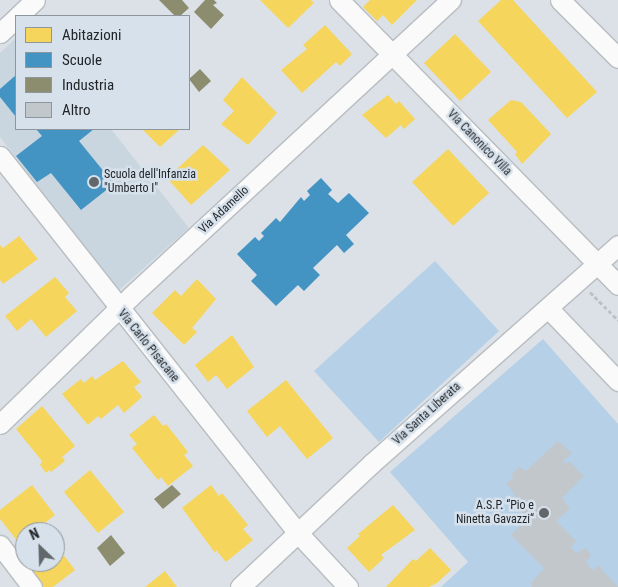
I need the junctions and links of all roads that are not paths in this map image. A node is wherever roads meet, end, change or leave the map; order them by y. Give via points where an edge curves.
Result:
1 (35, 0) edge
2 (339, 0) edge
3 (451, 0) edge
4 (560, 0) edge
5 (19, 15) edge
6 (15, 19) edge
7 (0, 33) edge
8 (392, 54) junction
9 (618, 58) edge
10 (0, 156) edge
11 (618, 245) edge
12 (597, 264) junction
13 (618, 286) edge
14 (548, 308) junction
15 (118, 309) junction
16 (618, 381) edge
17 (0, 424) edge
18 (298, 533) junction
19 (0, 545) edge
20 (32, 587) edge
21 (240, 587) edge
22 (348, 587) edge

1 - 5 street
2 - 8 street, Via Canonico Villa
3 - 8 street, Via Adamello
4 - 9 street
6 - 7 street
8 - 12 street, Via Canonico Villa
8 - 15 street, Via Adamello
10 - 15 street, Via Carlo Pisacane
11 - 12 street, Via Santa Liberata
12 - 13 street, Via Canonico Villa
12 - 14 street, Via Santa Liberata
14 - 16 street
14 - 18 street, Via Santa Liberata
15 - 17 street, Via Adamello
15 - 18 street, Via Carlo Pisacane
18 - 21 street, Via Santa Liberata
18 - 22 street, Via Carlo Pisacane
19 - 20 street

